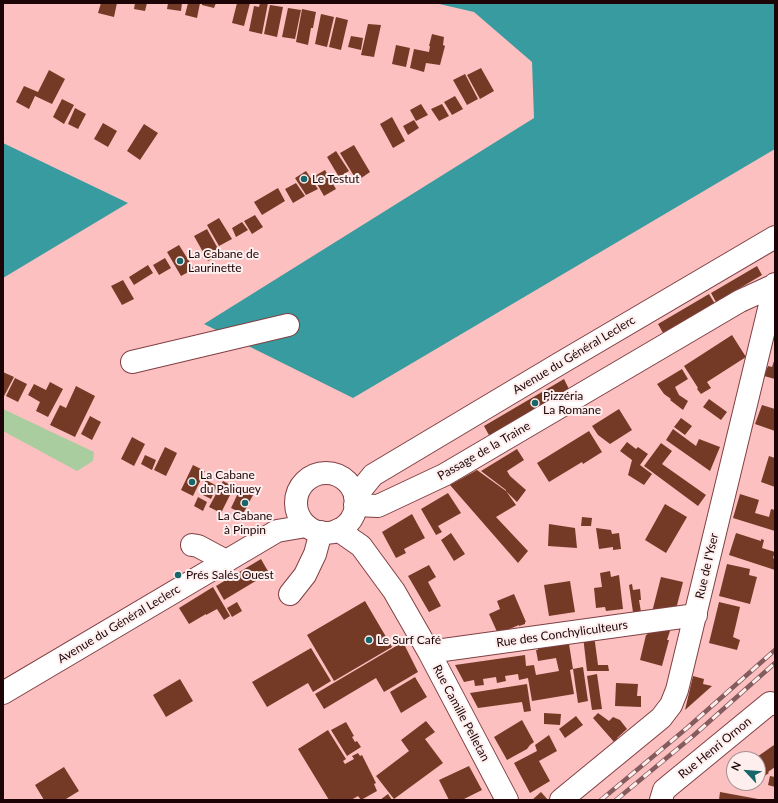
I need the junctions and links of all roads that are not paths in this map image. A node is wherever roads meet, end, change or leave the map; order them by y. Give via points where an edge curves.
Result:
1 (775, 236) edge
2 (775, 285) edge
3 (288, 325) dead end
4 (132, 362) dead end
5 (373, 475) junction
6 (341, 477) junction
7 (296, 502) junction
8 (355, 505) junction
9 (322, 529) junction
10 (277, 531) junction
11 (192, 545) dead end
12 (361, 546) junction
13 (226, 562) junction
14 (290, 594) dead end
15 (696, 615) junction
16 (429, 652) junction
17 (3, 693) edge
18 (775, 704) edge
19 (507, 800) edge
20 (561, 800) edge
21 (661, 800) edge

1 - 5 street, Avenue du Général Leclerc
2 - 8 street, Passage de la Traine via 740,301 444,475 378,506
2 - 15 street, Rue de l'Yser
3 - 4 street
5 - 6 street, Avenue du Général Leclerc
5 - 8 street, Avenue du Général Leclerc
6 - 7 street via 325,473 308,478 301,485
6 - 8 street via 352,489
7 - 9 street via 301,520
7 - 10 street, Avenue du Général Leclerc
8 - 9 street via 350,520 344,526
8 - 12 street, Rue Camille Pelletan
9 - 10 street, Avenue du Général Leclerc
9 - 12 street, Rue Camille Pelletan
9 - 14 street via 315,554
10 - 13 street, Avenue du Général Leclerc
11 - 13 street
12 - 16 street, Rue Camille Pelletan via 394,591
13 - 17 street, Avenue du Général Leclerc
15 - 16 street, Rue des Conchyliculteurs
15 - 20 street, Rue de l'Yser via 677,690 661,718
16 - 19 street, Rue Camille Pelletan
18 - 21 street, Rue Henri Ornon via 770,703 664,790

